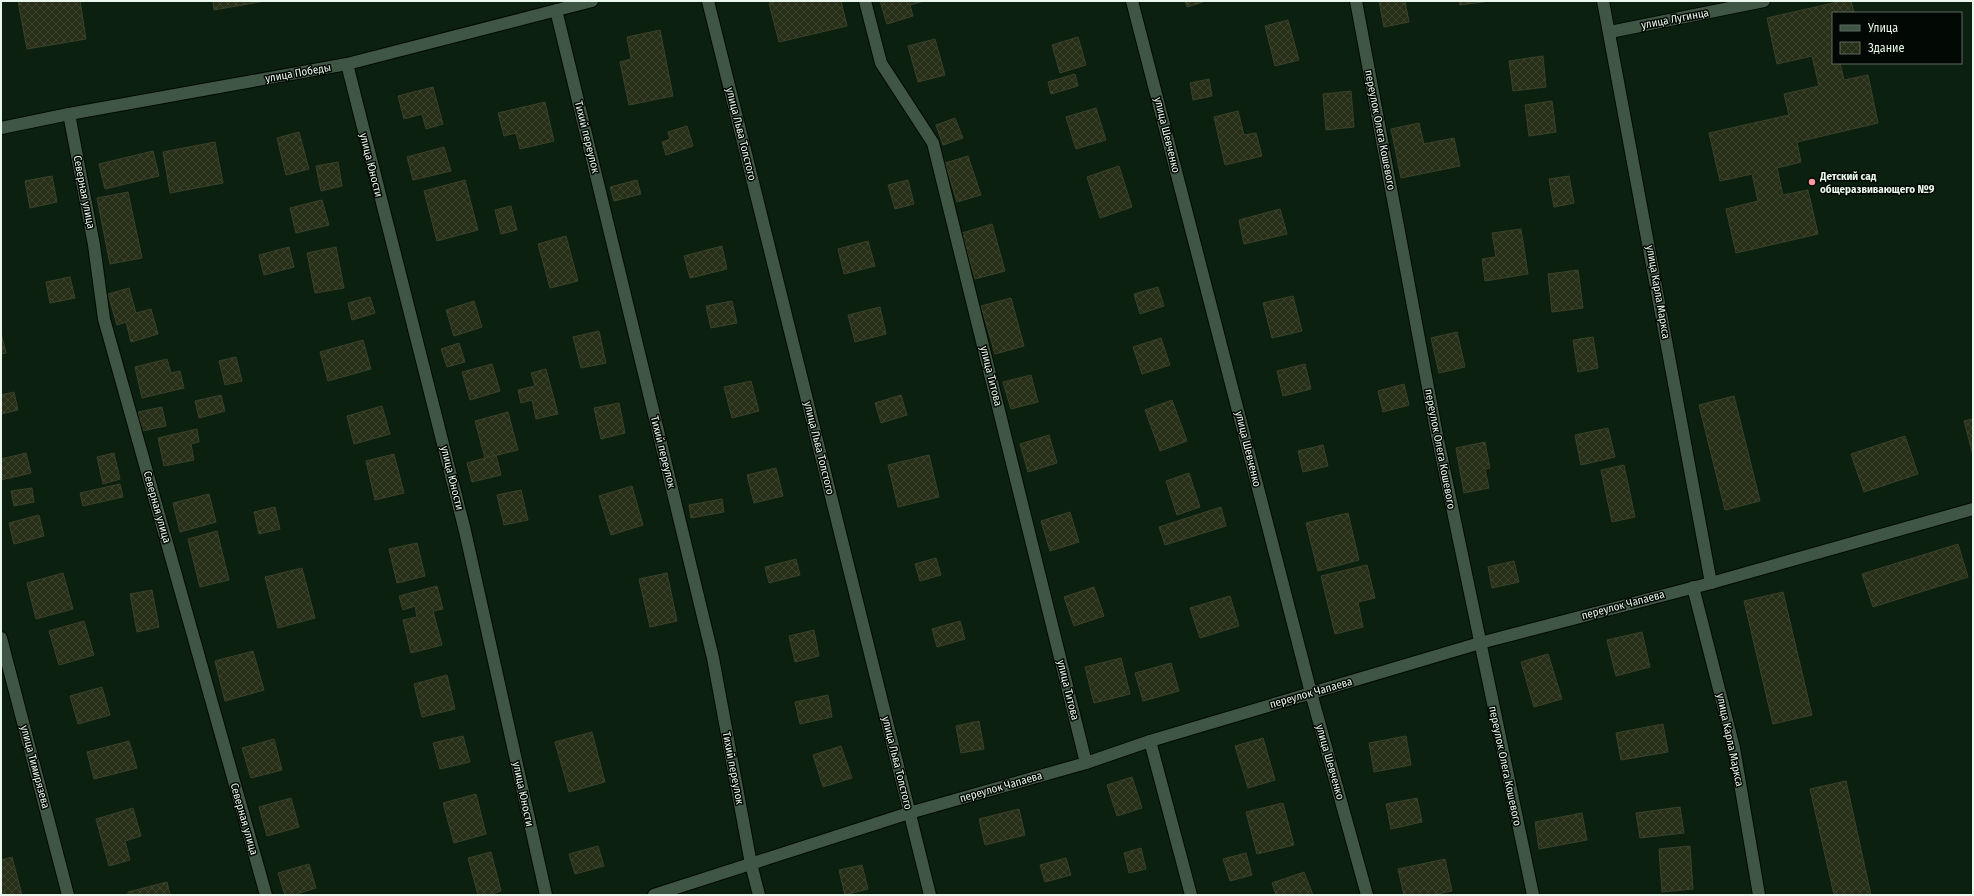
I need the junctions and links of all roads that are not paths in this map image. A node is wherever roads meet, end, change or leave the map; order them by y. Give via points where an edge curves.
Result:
1 (592, 1) edge
2 (708, 1) edge
3 (865, 1) edge
4 (1132, 1) edge
5 (1356, 1) edge
6 (1603, 1) edge
7 (1764, 1) edge
8 (556, 10) junction
9 (1610, 32) junction
10 (347, 64) junction
11 (69, 114) junction
12 (1, 128) edge
13 (1973, 509) edge
14 (1711, 583) junction
15 (1693, 587) junction
16 (1, 638) edge
17 (1480, 643) junction
18 (1311, 693) junction
19 (1150, 740) junction
20 (1086, 763) junction
21 (909, 813) junction
22 (751, 864) junction
23 (68, 895) edge
24 (266, 895) edge
25 (546, 895) edge
26 (654, 895) edge
27 (759, 895) edge
28 (930, 895) edge
29 (1191, 895) edge
30 (1368, 895) edge
31 (1533, 895) edge
32 (1759, 895) edge

1 - 8 street, улица Победы
2 - 21 street, улица Льва Толстого
3 - 20 street, улица Титова via 881,63 933,143
4 - 18 street, улица Шевченко
5 - 17 street, переулок Олега Кошевого via 1436,430
6 - 9 street, улица Карла Маркса
7 - 9 street, улица Лугинца
8 - 10 street, улица Победы
8 - 22 street, Тихий переулок via 712,658
9 - 14 street, улица Карла Маркса
10 - 11 street, улица Победы
10 - 25 street, улица Юности via 465,531
11 - 12 street, улица Победы
11 - 24 street, Северная улица via 94,245 104,319
13 - 14 street, переулок Чапаева
14 - 15 street, переулок Чапаева
15 - 17 street, переулок Чапаева
15 - 32 street, улица Карла Маркса via 1734,748
16 - 23 street, улица Тимирязева
17 - 18 street, переулок Чапаева
17 - 31 street, переулок Олега Кошевого
18 - 19 street, переулок Чапаева
18 - 30 street, улица Шевченко
19 - 20 street, переулок Чапаева
19 - 29 street
20 - 21 street, переулок Чапаева
21 - 22 street, переулок Чапаева
21 - 28 street, улица Льва Толстого
22 - 26 street, переулок Чапаева
22 - 27 street, Тихий переулок

